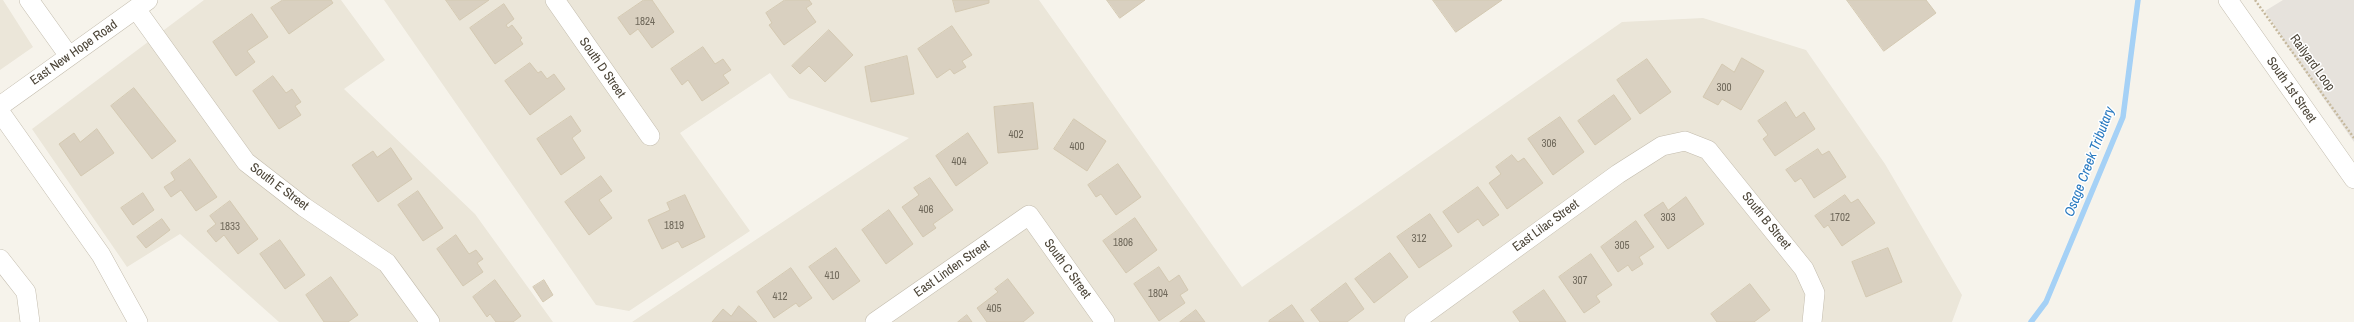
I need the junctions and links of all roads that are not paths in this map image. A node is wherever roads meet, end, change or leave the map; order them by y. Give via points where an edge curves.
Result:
1 (29, 0) edge
2 (555, 0) edge
3 (2228, 0) edge
4 (142, 5) edge
5 (68, 56) junction
6 (0, 106) edge
7 (0, 112) edge
8 (650, 136) dead end
9 (1685, 141) joint
10 (2354, 179) edge
11 (1029, 215) joint
12 (0, 259) edge
13 (30, 322) edge
14 (138, 322) edge
15 (430, 322) edge
16 (875, 322) edge
17 (1105, 322) edge
18 (1414, 322) edge
19 (1812, 322) edge

1 - 5 street
2 - 8 street, South D Street
3 - 10 street, South 1st Street
4 - 5 street, East New Hope Road
4 - 15 street, South E Street via 246,162 387,263
5 - 6 street, East New Hope Road
7 - 14 street via 101,255
9 - 18 street, East Lilac Street via 1662,146 1618,174
9 - 19 street, South B Street via 1708,150 1804,269 1815,293
11 - 16 street, East Linden Street
11 - 17 street, South C Street
12 - 13 street via 26,292

